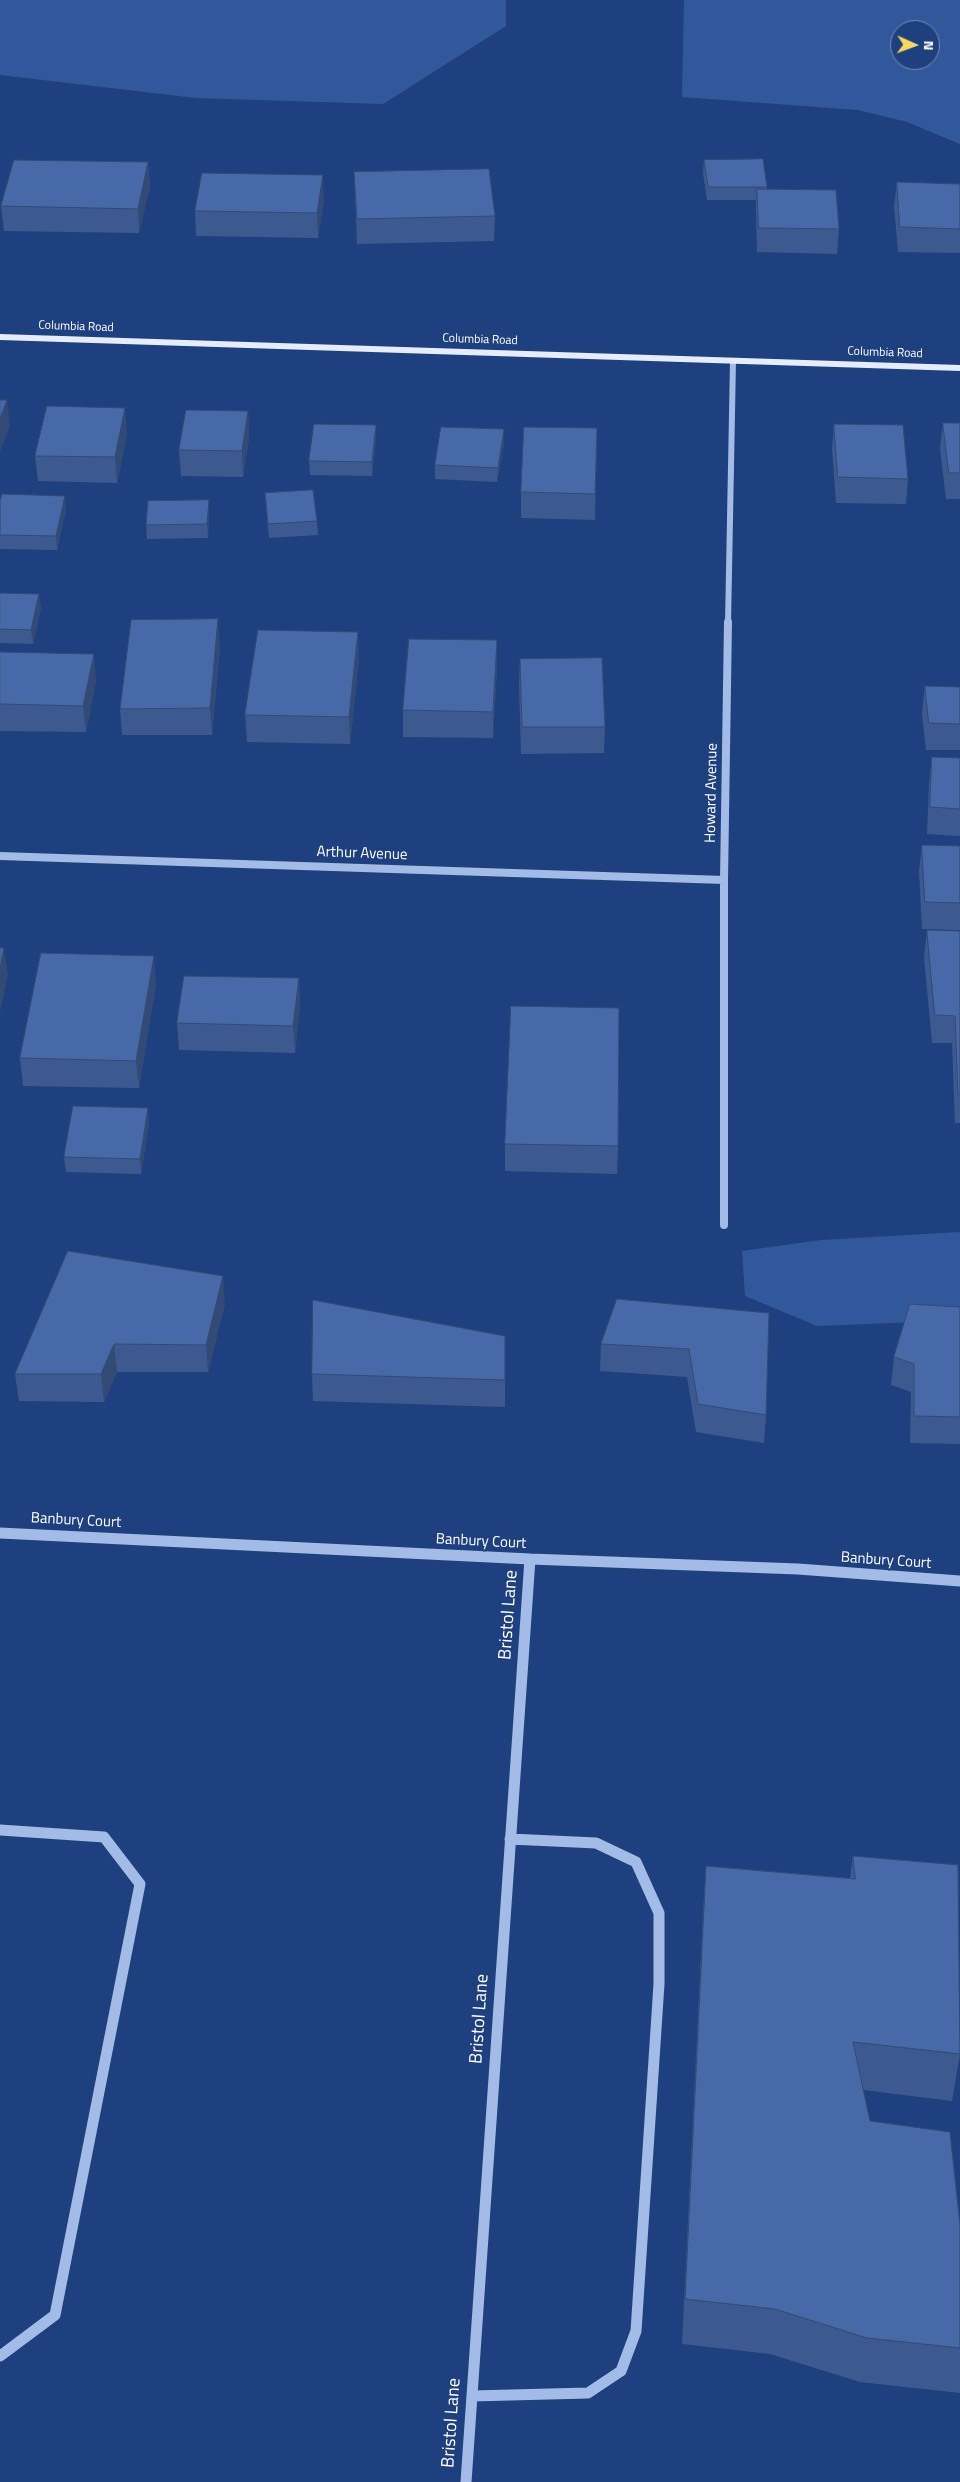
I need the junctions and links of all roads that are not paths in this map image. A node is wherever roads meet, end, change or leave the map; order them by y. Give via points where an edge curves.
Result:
1 (0, 337) edge
2 (734, 361) junction
3 (960, 368) edge
4 (0, 856) edge
5 (724, 880) junction
6 (724, 1225) dead end
7 (0, 1533) edge
8 (530, 1559) junction
9 (960, 1581) edge
10 (0, 1830) edge
11 (510, 1840) junction
12 (0, 2356) edge
13 (472, 2396) junction
14 (466, 2482) edge

1 - 2 main road, Columbia Road
2 - 3 main road, Columbia Road
2 - 5 street, Howard Avenue
4 - 5 street, Arthur Avenue
5 - 6 street, Howard Avenue
7 - 8 street, Banbury Court
8 - 9 street, Banbury Court via 798,1569
8 - 11 street, Bristol Lane
10 - 12 street via 104,1837 140,1884 55,2315
11 - 13 street, Bristol Lane
11 - 13 street via 596,1843 636,1862 659,1913 659,1984 637,2321 621,2371 588,2393
13 - 14 street, Bristol Lane

